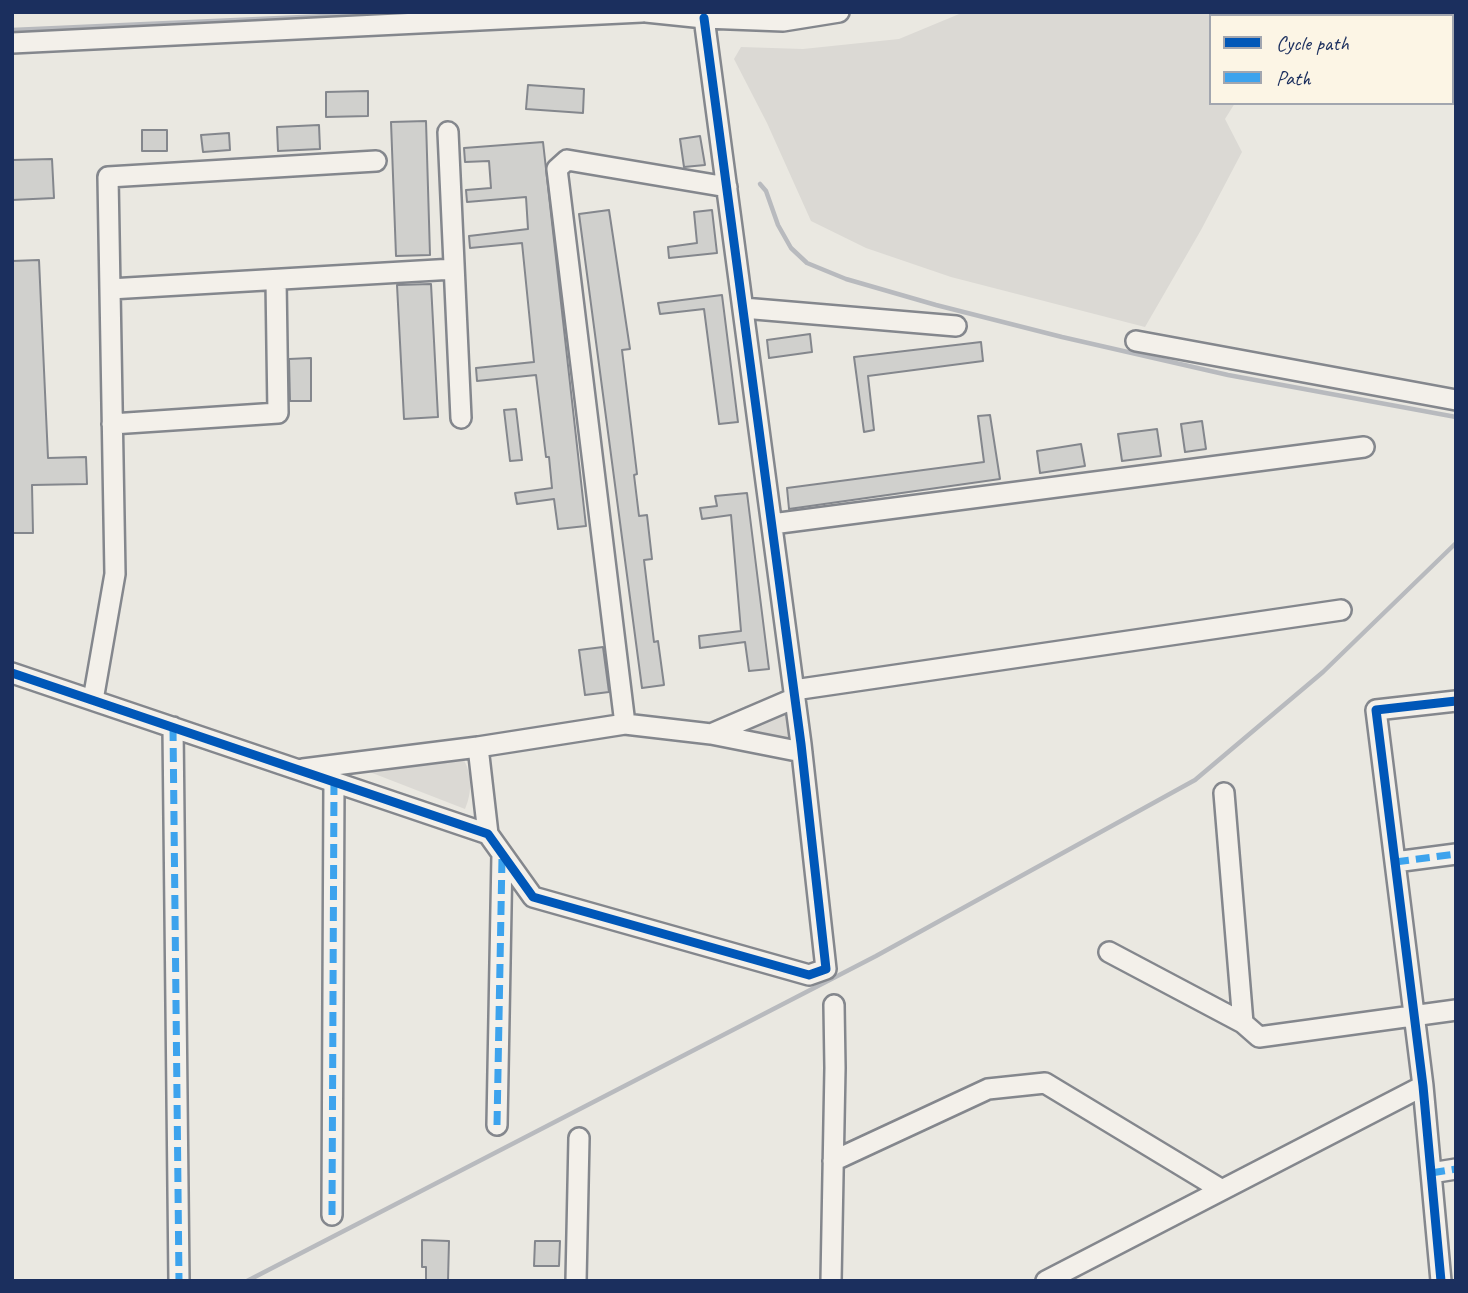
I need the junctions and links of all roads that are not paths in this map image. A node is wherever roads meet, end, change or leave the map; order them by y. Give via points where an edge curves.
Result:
1 (644, 12) edge
2 (839, 12) edge
3 (704, 18) junction
4 (12, 43) edge
5 (448, 132) dead end
6 (376, 161) dead end
7 (727, 187) junction
8 (454, 269) junction
9 (276, 280) junction
10 (110, 289) junction
11 (743, 308) junction
12 (956, 326) dead end
13 (1136, 341) dead end
14 (1456, 400) edge
15 (461, 418) dead end
16 (112, 424) junction
17 (1364, 447) dead end
18 (772, 524) junction
19 (1341, 610) dead end
20 (12, 673) edge
21 (794, 694) junction
22 (93, 700) junction
23 (1456, 701) edge
24 (625, 724) junction
25 (173, 727) junction
26 (711, 734) junction
27 (478, 747) junction
28 (802, 752) junction
29 (299, 769) junction
30 (334, 781) junction
31 (1224, 793) dead end
32 (488, 834) junction
33 (502, 854) junction
34 (1456, 855) edge
35 (1395, 862) junction
36 (1109, 952) dead end
37 (834, 1005) dead end
38 (1456, 1010) edge
39 (1414, 1016) junction
40 (1243, 1023) junction
41 (1423, 1086) junction
42 (497, 1125) dead end
43 (579, 1138) dead end
44 (833, 1161) junction
45 (1456, 1169) edge
46 (1431, 1173) junction
47 (1223, 1190) junction
48 (332, 1216) dead end
49 (179, 1281) edge
50 (576, 1281) edge
51 (831, 1281) edge
52 (1046, 1281) edge
53 (1441, 1281) edge

1 - 3 street
1 - 4 street
2 - 3 street via 783,21
3 - 7 street
5 - 8 street
6 - 10 street via 108,177
7 - 11 street
7 - 24 street via 567,160 557,169
8 - 9 street
8 - 15 street
9 - 10 street
9 - 16 street via 278,413
10 - 16 street
11 - 12 street
11 - 18 street
13 - 14 street
16 - 22 street via 115,574
17 - 18 street
18 - 21 street
19 - 21 street
20 - 22 street
21 - 26 street
21 - 28 street
22 - 25 street
23 - 35 street via 1376,710
24 - 26 street
24 - 27 street
25 - 29 street
25 - 49 street
26 - 28 street
27 - 29 street
27 - 32 street
28 - 33 street via 826,969 809,975 533,897
29 - 30 street
30 - 32 street
30 - 48 street
31 - 40 street
32 - 33 street
33 - 42 street
34 - 35 street
35 - 39 street
36 - 40 street
37 - 44 street
38 - 39 street
39 - 40 street via 1259,1037
39 - 41 street
41 - 46 street
41 - 47 street
43 - 50 street
44 - 47 street via 988,1089 1045,1083
44 - 51 street
45 - 46 street
46 - 53 street
47 - 52 street

